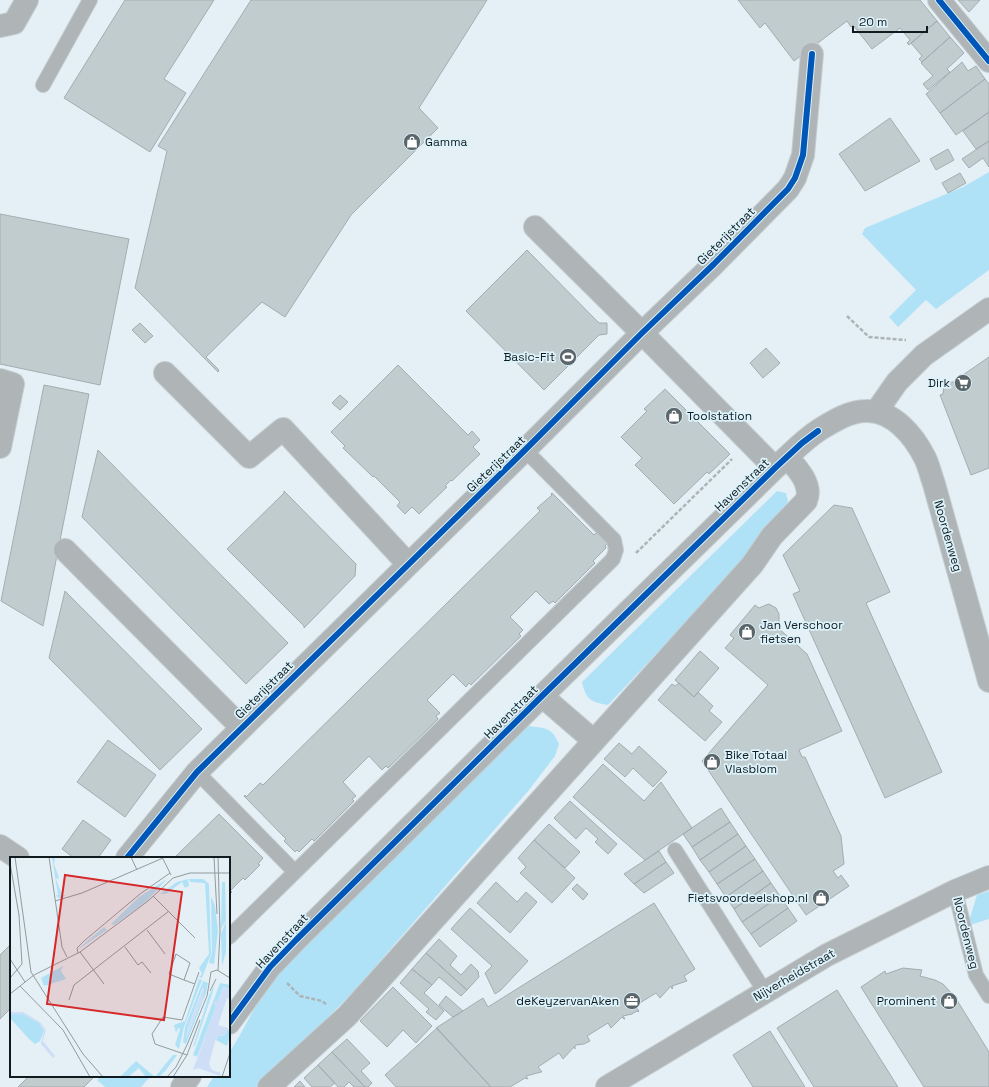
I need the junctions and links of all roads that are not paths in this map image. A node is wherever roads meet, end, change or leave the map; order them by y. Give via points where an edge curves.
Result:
1 (27, 0) edge
2 (90, 0) edge
3 (940, 0) edge
4 (0, 26) edge
5 (812, 54) dead end
6 (989, 60) edge
7 (42, 85) dead end
8 (535, 227) dead end
9 (989, 309) edge
10 (642, 333) junction
11 (165, 373) dead end
12 (0, 380) edge
13 (876, 412) junction
14 (0, 447) edge
15 (526, 450) junction
16 (781, 463) junction
17 (65, 550) dead end
18 (408, 564) junction
19 (989, 681) edge
20 (542, 696) junction
21 (242, 728) junction
22 (594, 741) junction
23 (197, 772) junction
24 (0, 846) edge
25 (675, 850) dead end
26 (16, 857) edge
27 (128, 857) edge
28 (295, 872) junction
29 (989, 877) edge
30 (955, 890) junction
31 (230, 936) edge
32 (765, 992) junction
33 (989, 996) edge
34 (230, 1020) edge
35 (189, 1077) edge
36 (182, 1087) edge
37 (269, 1087) edge
38 (607, 1087) edge

1 - 4 street via 14,23
2 - 7 lane
3 - 6 street
5 - 10 street, Gieterijstraat via 803,155 795,178 788,189 714,264
8 - 10 street
9 - 13 street via 924,356 897,382
10 - 15 street, Gieterijstraat
10 - 16 street via 749,442
11 - 18 street via 249,457 283,429
12 - 14 street via 13,384
13 - 16 street, Havenstraat via 856,412 835,421 818,431
13 - 19 street, Noordenweg via 892,418 904,428 925,459
15 - 18 street, Gieterijstraat
15 - 28 lane via 614,540 616,550 613,559
16 - 20 street, Havenstraat
16 - 22 street, Havenstraat via 800,472 808,487 809,495 806,501 772,536 752,565
17 - 21 street, Gieterijstraat
18 - 21 street, Gieterijstraat
20 - 22 street, Havenstraat
20 - 34 street, Havenstraat via 296,940 270,967
21 - 23 street, Gieterijstraat
22 - 37 street, Havenstraat via 347,1016
23 - 27 street, Gieterijstraat
23 - 28 lane
24 - 26 street
25 - 32 lane
28 - 31 lane
29 - 30 street, Nijverheidstraat
30 - 32 street, Nijverheidstraat via 827,955
30 - 33 lane, Noordenweg via 976,975
32 - 38 street, Nijverheidstraat
35 - 36 street

